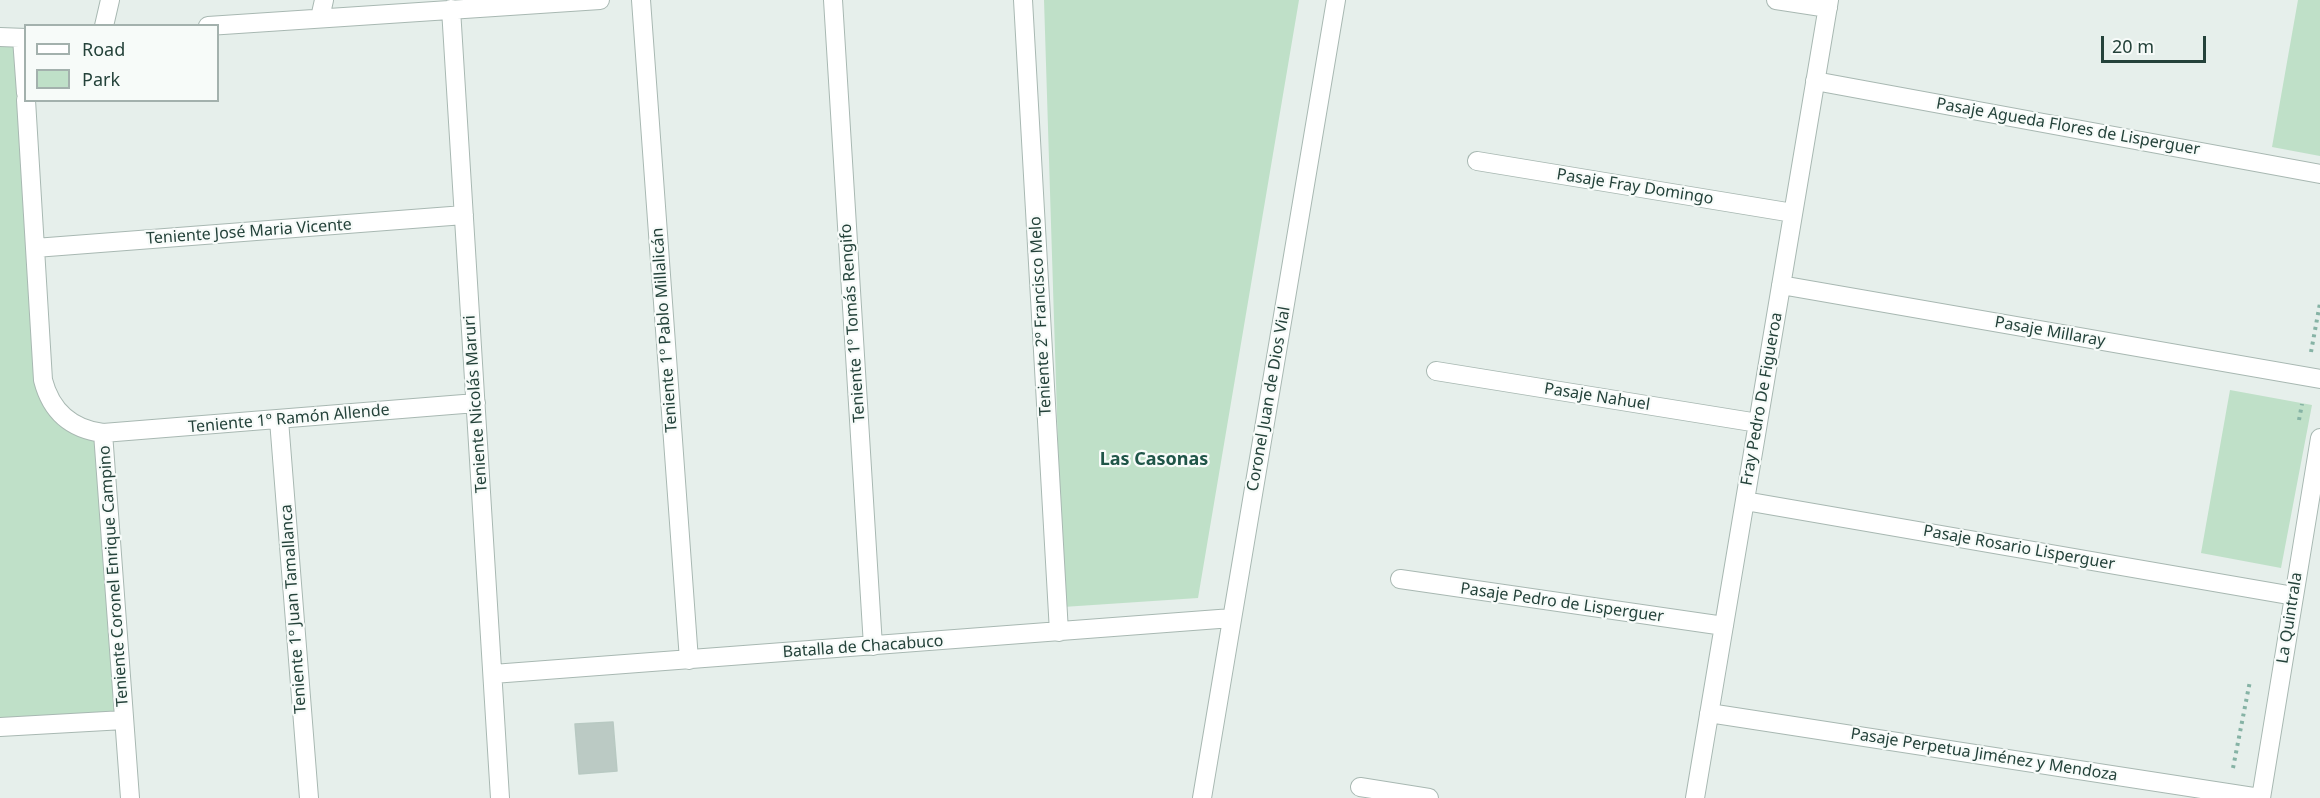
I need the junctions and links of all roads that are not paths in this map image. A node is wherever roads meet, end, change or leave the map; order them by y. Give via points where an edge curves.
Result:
1 (110, 0) edge
2 (600, 0) edge
3 (641, 0) edge
4 (833, 0) edge
5 (1023, 0) edge
6 (1336, 0) edge
7 (1776, 0) edge
8 (576, 1) edge
9 (1828, 4) edge
10 (322, 9) edge
11 (451, 9) junction
12 (104, 24) edge
13 (219, 24) edge
14 (0, 38) edge
15 (24, 38) edge
16 (1815, 81) junction
17 (26, 102) edge
18 (1477, 160) dead end
19 (2320, 174) edge
20 (1793, 213) junction
21 (464, 215) junction
22 (34, 248) junction
23 (1781, 285) junction
24 (1436, 370) dead end
25 (2320, 379) edge
26 (476, 403) junction
27 (279, 420) junction
28 (1758, 423) junction
29 (103, 433) junction
30 (2320, 438) edge
31 (1744, 501) junction
32 (1400, 579) dead end
33 (2294, 596) junction
34 (1232, 618) junction
35 (1724, 626) junction
36 (1059, 632) junction
37 (873, 646) junction
38 (689, 660) junction
39 (493, 674) junction
40 (1709, 713) junction
41 (124, 720) junction
42 (0, 727) edge
43 (1360, 787) dead end
44 (130, 798) edge
45 (309, 798) edge
46 (500, 798) edge
47 (1202, 798) edge
48 (1429, 798) edge
49 (1695, 798) edge
50 (2260, 798) edge

1 - 12 street
2 - 8 street
3 - 38 street, Teniente 1º Pablo Millalicán
4 - 37 street, Teniente 1º Tomás Rengifo
5 - 36 street, Teniente 2º Francisco Melo
6 - 34 street, Coronel Juan de Dios Vial
7 - 9 street
8 - 11 street
9 - 16 street, Fray Pedro De Figueroa
10 - 11 street
10 - 13 street
11 - 21 street, Teniente Nicolás Maruri
14 - 15 street
16 - 19 street, Pasaje Agueda Flores de Lisperguer
16 - 20 street, Fray Pedro De Figueroa
17 - 22 street, Teniente Coronel Enrique Campino
18 - 20 street, Pasaje Fray Domingo
20 - 23 street, Fray Pedro De Figueroa
21 - 22 street, Teniente José Maria Vicente
21 - 26 street, Teniente Nicolás Maruri
22 - 29 street, Teniente Coronel Enrique Campino via 46,394 63,418 75,426
23 - 25 street, Pasaje Millaray
23 - 28 street, Fray Pedro De Figueroa
24 - 28 street, Pasaje Nahuel
26 - 27 street, Teniente 1º Ramón Allende
26 - 39 street, Teniente Nicolás Maruri
27 - 29 street, Teniente 1º Ramón Allende
27 - 45 street, Teniente 1º Juan Tamallanca
28 - 31 street, Fray Pedro De Figueroa
29 - 41 street, Teniente Coronel Enrique Campino
30 - 33 street, La Quintrala
31 - 33 street, Pasaje Rosario Lisperguer
31 - 35 street, Fray Pedro De Figueroa
32 - 35 street, Pasaje Pedro de Lisperguer
33 - 50 street, La Quintrala
34 - 36 street, Batalla de Chacabuco
34 - 47 street, Coronel Juan de Dios Vial
35 - 40 street, Fray Pedro De Figueroa
36 - 37 street, Batalla de Chacabuco
37 - 38 street, Batalla de Chacabuco
38 - 39 street, Batalla de Chacabuco
39 - 46 street, Teniente Nicolás Maruri
40 - 49 street, Fray Pedro De Figueroa
40 - 50 street, Pasaje Perpetua Jiménez y Mendoza
41 - 42 street
41 - 44 street, Teniente Coronel Enrique Campino
43 - 48 street

